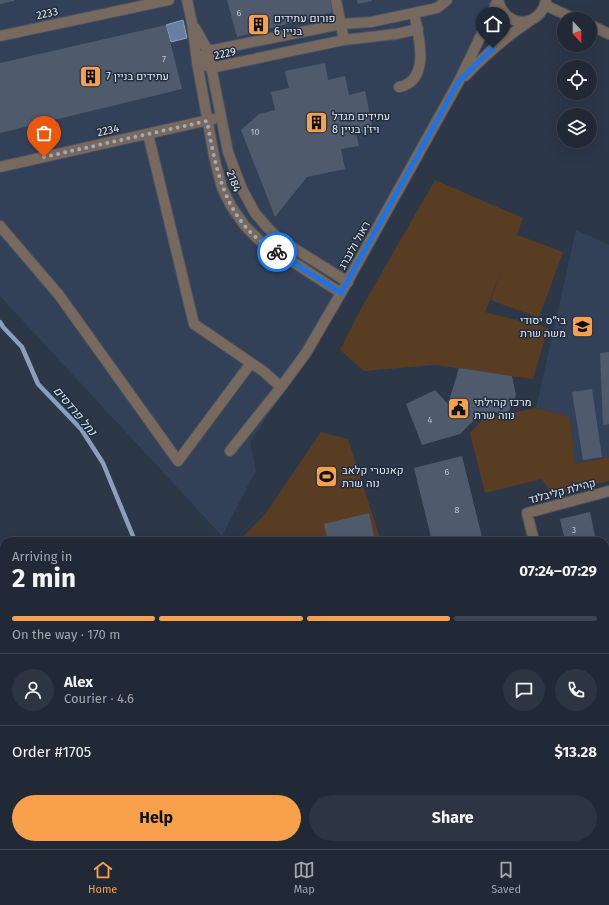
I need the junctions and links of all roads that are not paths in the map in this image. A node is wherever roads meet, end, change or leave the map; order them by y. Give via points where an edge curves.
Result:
1 (169, 0) edge
2 (187, 0) edge
3 (336, 0) edge
4 (447, 0) edge
5 (498, 0) edge
6 (546, 3) edge
7 (562, 12) edge
8 (414, 13) junction
9 (532, 20) junction
10 (192, 23) junction
11 (341, 24) junction
12 (418, 29) junction
13 (597, 29) edge
14 (609, 34) edge
15 (0, 36) edge
16 (344, 40) junction
17 (208, 51) junction
18 (197, 62) junction
19 (211, 68) junction
20 (459, 81) junction
21 (398, 88) dead end
22 (221, 118) junction
23 (207, 121) junction
24 (148, 134) junction
25 (0, 166) edge
26 (0, 226) edge
27 (348, 282) junction
28 (341, 293) junction
29 (251, 363) junction
30 (281, 387) junction
31 (230, 451) dead end
32 (609, 491) edge
33 (533, 537) edge

1 - 15 street, 2233
2 - 10 street, 2184
3 - 11 street
4 - 8 street, 2229 via 437,8
5 - 9 street via 504,14 510,18 524,22
5 - 20 street, ראול ולנברג
6 - 7 street
6 - 9 street, ראול ולנברג
8 - 11 street, 2229 via 371,22
8 - 12 street
9 - 20 street, ראול ולנברג via 503,40
10 - 17 street, 2184
10 - 18 street, 2184
11 - 16 street
11 - 17 street, 2229
12 - 16 street, 2229
12 - 21 street via 421,49 417,75
13 - 14 street
16 - 19 street, 2229
17 - 18 street, 2229
17 - 19 street, 2184
18 - 19 street, 2229
18 - 23 street, 2184
19 - 22 street, 2184
20 - 27 street, ראול ולנברג
22 - 23 street, 2234
22 - 27 street, 2184 via 228,152 242,189 255,213 279,238
23 - 24 street, 2234
23 - 28 street, 2184 via 222,188 245,226 259,240
24 - 25 street, 2234
24 - 29 street via 194,324
26 - 29 street via 59,295 178,461
27 - 28 street, ראול ולנברג
28 - 30 street, ראול ולנברג via 306,353
29 - 30 street
30 - 31 street, ראול ולנברג
32 - 33 street, קהילת קליבלנד via 527,513

